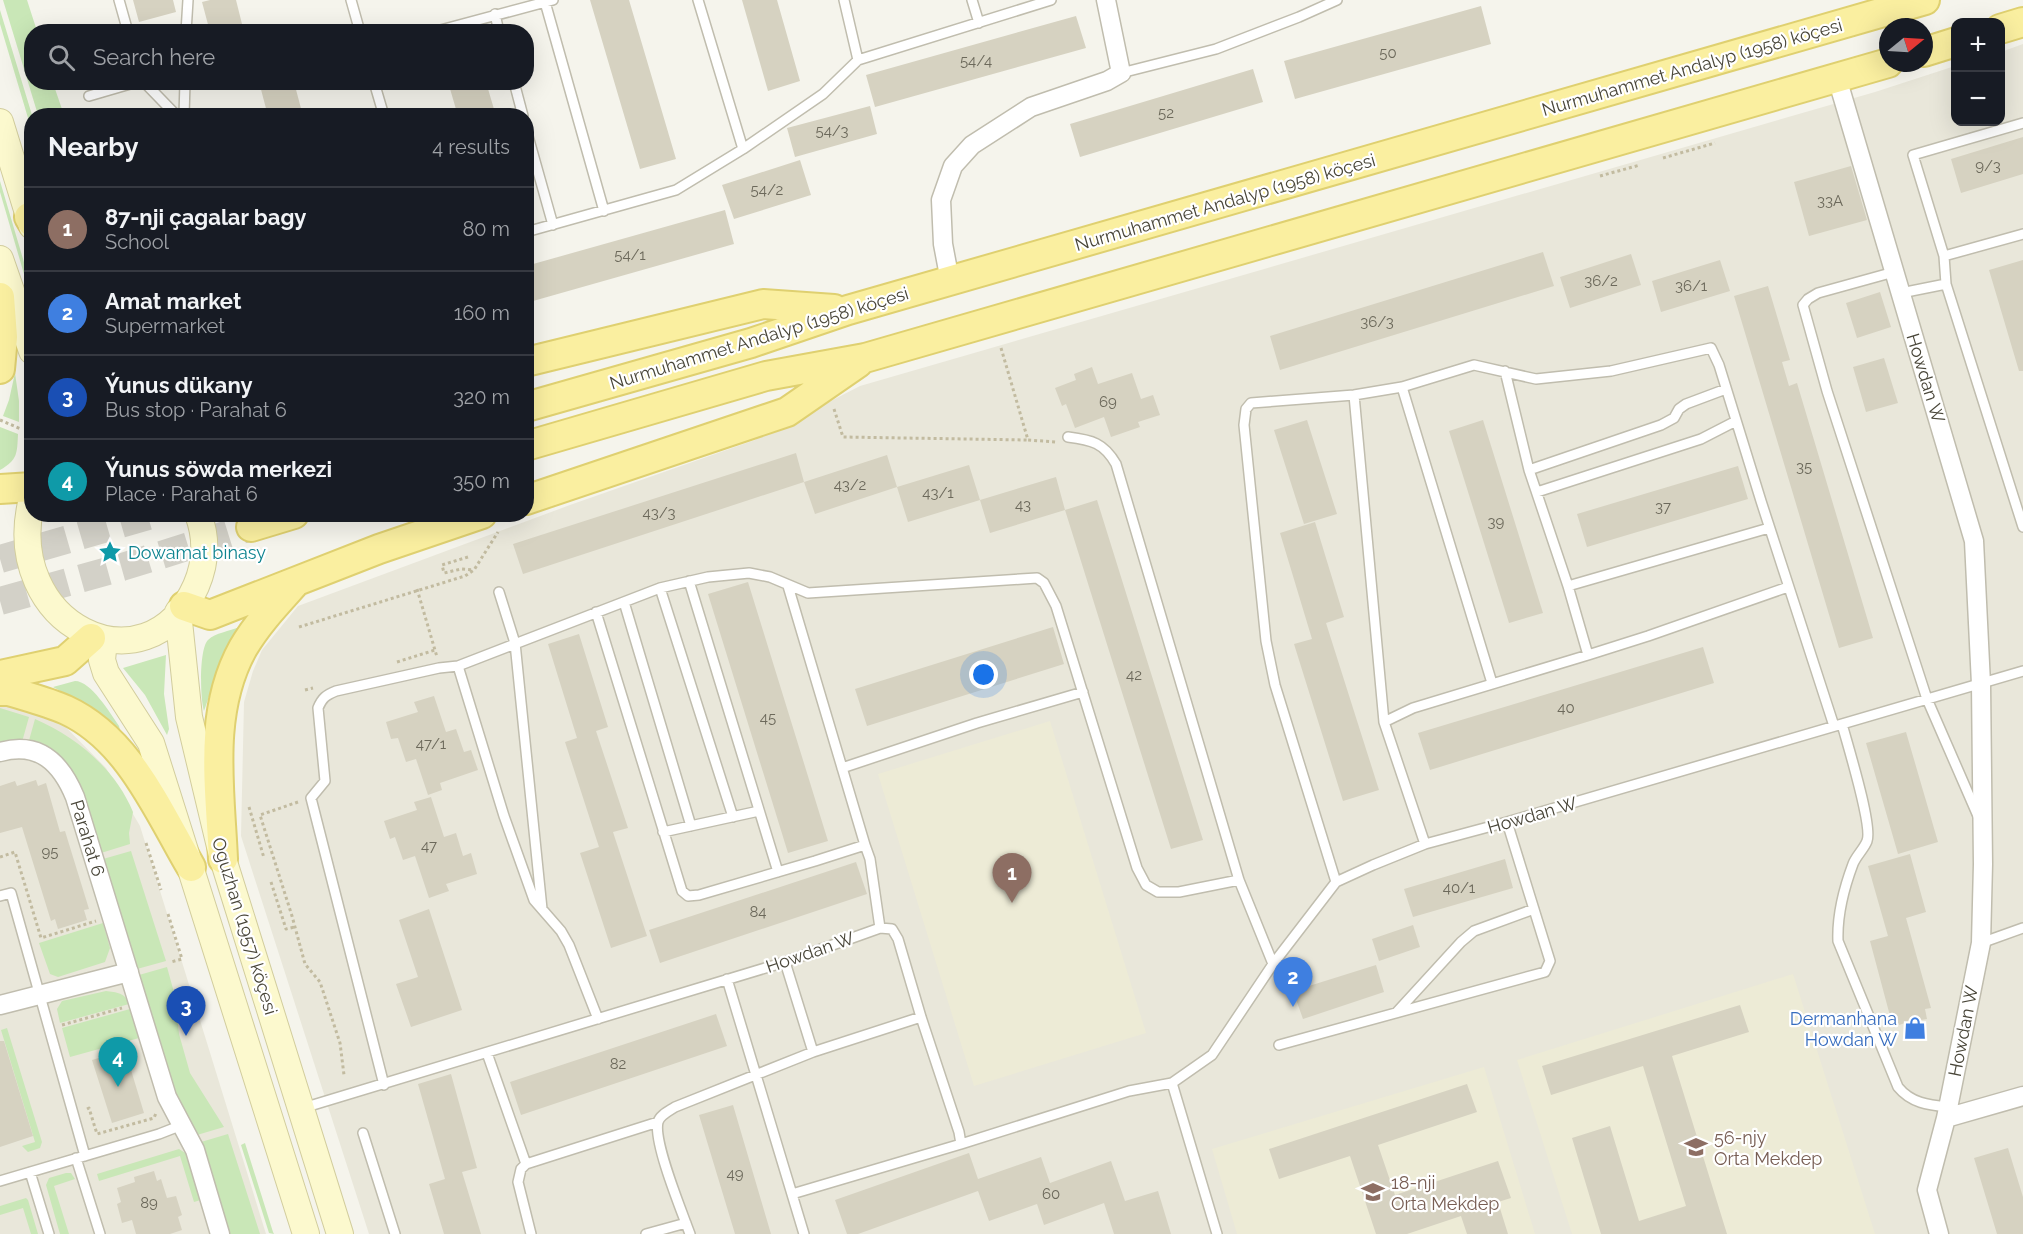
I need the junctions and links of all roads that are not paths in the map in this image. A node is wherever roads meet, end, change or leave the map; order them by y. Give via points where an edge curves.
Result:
1 (119, 0) edge
2 (188, 0) edge
3 (351, 0) edge
4 (698, 0) edge
5 (844, 0) edge
6 (972, 0) edge
7 (1051, 0) edge
8 (1106, 0) edge
9 (1337, 0) edge
10 (1925, 0) edge
11 (549, 1) edge
12 (495, 14) junction
13 (2023, 22) edge
14 (979, 23) junction
15 (126, 24) edge
16 (186, 24) edge
17 (358, 24) edge
18 (461, 24) edge
19 (498, 24) edge
20 (2005, 28) edge
21 (1951, 44) edge
22 (1933, 49) edge
23 (858, 60) junction
24 (1879, 66) edge
25 (1121, 73) junction
26 (1837, 78) junction
27 (110, 90) edge
28 (152, 90) edge
29 (185, 90) edge
30 (376, 90) edge
31 (516, 90) edge
32 (89, 96) dead end
33 (169, 108) edge
34 (184, 108) edge
35 (382, 108) edge
36 (521, 108) edge
37 (0, 122) edge
38 (2023, 123) edge
39 (743, 149) junction
40 (534, 157) edge
41 (24, 199) edge
42 (604, 211) junction
43 (553, 225) junction
44 (534, 230) edge
45 (2023, 234) edge
46 (1944, 256) junction
47 (0, 259) edge
48 (1894, 272) junction
49 (950, 281) junction
50 (1947, 284) junction
51 (1901, 294) junction
52 (0, 297) edge
53 (848, 310) junction
54 (24, 328) edge
55 (865, 358) junction
56 (534, 360) edge
57 (0, 369) edge
58 (1505, 371) junction
59 (1402, 387) junction
60 (1726, 389) junction
61 (1354, 395) junction
62 (534, 405) edge
63 (1736, 421) junction
64 (1072, 437) road end
65 (534, 444) edge
66 (1529, 470) junction
67 (24, 488) edge
68 (0, 489) edge
69 (1537, 492) junction
70 (534, 497) edge
71 (24, 519) edge
72 (200, 522) edge
73 (268, 522) edge
74 (484, 522) edge
75 (251, 527) tunnel mouth
76 (2023, 527) edge
77 (1769, 528) junction
78 (296, 581) junction
79 (688, 581) junction
80 (788, 586) junction
81 (1568, 586) junction
82 (1788, 586) junction
83 (660, 588) junction
84 (499, 592) dead end
85 (624, 602) junction
86 (181, 609) junction
87 (596, 612) junction
88 (97, 639) junction
89 (515, 644) junction
90 (1588, 655) junction
91 (458, 666) junction
92 (2023, 671) edge
93 (0, 675) edge
94 (1492, 683) junction
95 (1981, 684) junction
96 (0, 691) edge
97 (1083, 692) junction
98 (1927, 699) junction
99 (1384, 722) junction
100 (1838, 725) junction
101 (0, 752) edge
102 (842, 768) junction
103 (759, 811) junction
104 (733, 817) junction
105 (1507, 822) junction
106 (691, 826) junction
107 (1983, 827) junction
108 (663, 832) junction
109 (1425, 844) junction
110 (865, 845) junction
111 (224, 860) junction
112 (191, 867) junction
113 (778, 872) junction
114 (1239, 880) junction
115 (1336, 882) junction
116 (0, 896) edge
117 (542, 909) junction
118 (1534, 909) junction
119 (880, 927) junction
120 (2023, 928) edge
121 (1981, 943) junction
122 (785, 962) junction
123 (1273, 964) junction
124 (129, 972) junction
125 (727, 979) junction
126 (40, 995) junction
127 (0, 1005) edge
128 (1396, 1014) junction
129 (921, 1017) junction
130 (598, 1019) junction
131 (1279, 1045) dead end
132 (487, 1053) junction
133 (813, 1053) junction
134 (756, 1075) junction
135 (1172, 1083) junction
136 (384, 1084) junction
137 (2023, 1096) edge
138 (301, 1109) junction
139 (1947, 1113) junction
140 (658, 1122) junction
141 (182, 1125) junction
142 (363, 1133) dead end
143 (961, 1143) junction
144 (81, 1157) junction
145 (526, 1164) junction
146 (30, 1172) junction
147 (0, 1181) edge
148 (792, 1194) junction
149 (686, 1223) junction
150 (49, 1234) edge
151 (100, 1234) edge
152 (220, 1234) edge
153 (306, 1234) edge
154 (340, 1234) edge
155 (394, 1234) edge
156 (531, 1234) edge
157 (646, 1234) edge
158 (690, 1234) edge
159 (804, 1234) edge
160 (1218, 1234) edge
161 (1939, 1234) edge

1 - 15 lane
2 - 16 lane
3 - 17 lane
4 - 39 lane
5 - 23 lane
6 - 14 lane
7 - 14 lane
8 - 25 street
9 - 25 lane via 1216,49
10 - 49 main road, Nurmuhammet Andalyp (1958) köçesi
11 - 12 lane
11 - 42 lane
12 - 18 lane
12 - 19 lane
13 - 20 main road
14 - 23 lane
21 - 22 main road
23 - 39 lane via 823,94
24 - 26 main road, Nurmuhammet Andalyp (1958) köçesi
25 - 49 street via 1031,107 972,145 953,166 941,200
26 - 48 street, Howdan W
26 - 55 main road, Nurmuhammet Andalyp (1958) köçesi
27 - 32 lane
28 - 33 lane
29 - 34 lane
30 - 35 lane
31 - 36 lane
37 - 41 main road
38 - 46 lane via 1914,155
39 - 42 lane via 676,190
40 - 43 lane
42 - 43 lane
43 - 44 lane
45 - 46 lane
46 - 50 lane
47 - 54 main road
48 - 51 street, Howdan W
48 - 98 lane via 1818,293 1803,305
49 - 53 main road, Nurmuhammet Andalyp (1958) köçesi
50 - 51 lane
50 - 76 lane
51 - 95 street, Howdan W via 1974,541
52 - 57 main road
53 - 56 main road via 763,304
53 - 62 main road, Nurmuhammet Andalyp (1958) köçesi via 751,343
55 - 65 main road, Nurmuhammet Andalyp (1958) köçesi via 766,376
55 - 70 main road via 787,412
58 - 59 lane via 1474,365
58 - 60 lane via 1536,379 1611,371 1711,348
58 - 66 lane
59 - 61 lane
59 - 94 lane
60 - 63 lane
60 - 66 lane via 1686,404 1674,418 1661,425
61 - 99 lane
61 - 115 lane via 1251,402 1245,409 1244,425 1275,685
63 - 69 lane via 1701,440
63 - 77 lane
64 - 114 lane via 1097,443 1116,464
66 - 69 lane
67 - 68 main road
69 - 81 lane
71 - 88 main road via 20,529 20,561 29,591 62,626
72 - 86 main road via 203,564 193,593
73 - 75 main road
74 - 78 main road via 379,549
77 - 81 lane
77 - 82 lane
78 - 86 main road via 210,615
78 - 111 main road via 257,626 230,676 218,747
79 - 80 lane via 749,573
79 - 83 lane
79 - 103 lane
80 - 97 lane via 808,593 826,593 1037,578 1056,606
80 - 102 lane
81 - 90 lane
82 - 90 lane
82 - 100 lane
83 - 85 lane
83 - 104 lane
84 - 89 lane
85 - 87 lane
85 - 106 lane
86 - 88 main road via 144,634 117,640
86 - 111 main road, Oguzhan (1957) köçesi via 189,717
87 - 89 lane
87 - 108 lane
88 - 93 main road via 65,661
88 - 112 main road, Oguzhan (1957) köçesi via 106,673 151,743
89 - 91 lane
89 - 117 lane
90 - 94 lane
91 - 117 lane via 504,816 534,900
91 - 136 lane via 336,691 326,695 318,708 325,781 311,798
92 - 95 lane, Howdan W
94 - 99 lane via 1413,708
95 - 98 lane, Howdan W
95 - 107 street, Howdan W
96 - 112 main road via 66,710 106,738 136,772
97 - 102 lane
97 - 114 lane via 1137,868 1146,885 1158,892 1179,892
98 - 100 lane, Howdan W
98 - 107 lane
99 - 109 lane
100 - 105 lane, Howdan W
100 - 139 lane via 1868,822 1868,840 1847,883 1837,924 1838,941 1898,1087 1906,1097
101 - 124 street, Parahat 6 via 17,749 36,753 54,762 68,779
102 - 110 lane
103 - 104 lane
103 - 113 lane
104 - 106 lane
105 - 109 lane, Howdan W
105 - 118 lane
106 - 108 lane
107 - 121 street, Howdan W
108 - 113 lane via 682,891 688,896
109 - 115 lane, Howdan W
110 - 113 lane
110 - 119 lane
111 - 138 main road, Oguzhan (1957) köçesi
112 - 153 main road, Oguzhan (1957) köçesi
114 - 123 lane
115 - 123 lane, Howdan W
116 - 126 lane via 10,893
117 - 130 lane via 569,945
118 - 128 lane via 1474,931
118 - 128 lane via 1550,961 1545,972
119 - 122 lane, Howdan W
119 - 129 lane via 892,929 898,939
120 - 121 lane
121 - 139 street, Howdan W
122 - 125 lane, Howdan W
122 - 133 lane
123 - 135 lane, Howdan W via 1212,1055
124 - 126 street
124 - 141 street, Parahat 6 via 167,1097
125 - 130 lane, Howdan W
125 - 134 lane
126 - 127 street
126 - 144 lane
128 - 131 lane
129 - 133 lane
129 - 143 lane
130 - 132 lane, Howdan W
132 - 136 lane, Howdan W
132 - 145 lane
133 - 134 lane
134 - 140 lane via 675,1107
134 - 148 lane
135 - 143 lane, Howdan W via 1129,1091
135 - 160 lane
136 - 138 lane, Howdan W
137 - 139 street
138 - 154 main road, Oguzhan (1957) köçesi
139 - 161 street, Howdan W via 1927,1190
140 - 145 lane
140 - 149 lane via 658,1141
141 - 144 lane
141 - 152 street, Parahat 6 via 195,1150
142 - 155 lane
143 - 148 lane, Howdan W
144 - 146 lane
144 - 151 lane
145 - 156 lane via 518,1182
146 - 147 lane
146 - 150 lane
148 - 159 lane
149 - 157 lane
149 - 158 lane

